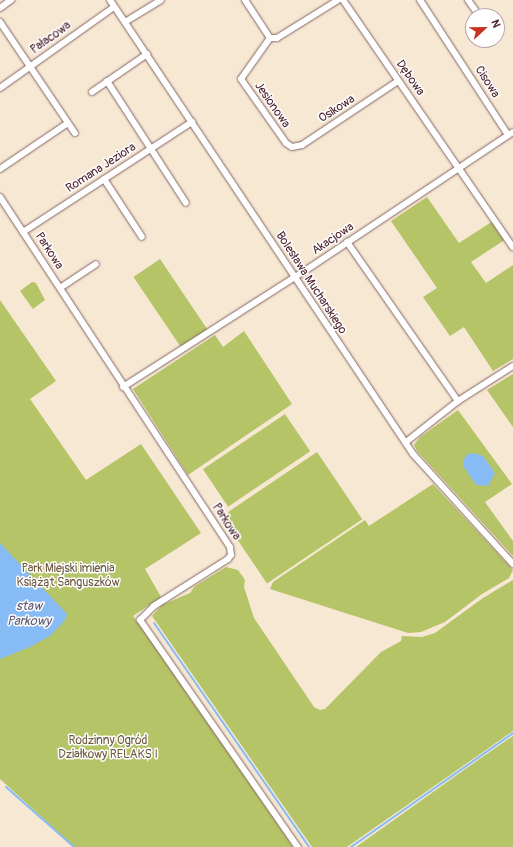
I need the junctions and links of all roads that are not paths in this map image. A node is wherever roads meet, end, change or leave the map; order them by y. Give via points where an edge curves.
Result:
1 (11, 0) edge
2 (110, 0) edge
3 (161, 0) edge
4 (245, 0) edge
5 (338, 0) edge
6 (343, 0) edge
7 (420, 0) edge
8 (114, 6) junction
9 (0, 8) edge
10 (0, 22) edge
11 (124, 22) junction
12 (270, 38) junction
13 (147, 54) junction
14 (30, 67) junction
15 (107, 81) junction
16 (398, 81) junction
17 (0, 88) edge
18 (92, 92) dead end
19 (192, 122) junction
20 (68, 123) junction
21 (75, 133) dead end
22 (511, 134) edge
23 (286, 143) joint
24 (151, 148) junction
25 (458, 168) junction
26 (0, 169) edge
27 (104, 179) junction
28 (0, 197) edge
29 (186, 203) dead end
30 (23, 232) junction
31 (142, 237) dead end
32 (347, 242) junction
33 (513, 247) edge
34 (96, 264) dead end
35 (293, 276) junction
36 (60, 288) junction
37 (513, 366) edge
38 (123, 387) junction
39 (458, 401) junction
40 (406, 442) junction
41 (513, 564) edge
42 (298, 847) edge

1 - 9 street
2 - 8 street, Bolesława Mucharskiego
3 - 11 street
4 - 12 street
5 - 12 street via 277,38
6 - 16 street, Dębowa
7 - 22 street, Cisowa
8 - 11 street, Bolesława Mucharskiego
8 - 14 street, Pałacowa
10 - 14 street
11 - 13 street, Bolesława Mucharskiego
12 - 23 street, Jesionowa via 241,79
13 - 15 street
13 - 19 street, Bolesława Mucharskiego
14 - 17 street, Pałacowa
14 - 20 street
15 - 18 street
15 - 24 street
16 - 23 street, Osikowa via 302,146 292,147
16 - 25 street, Dębowa
19 - 24 street, Romana Jeziora
19 - 35 street, Bolesława Mucharskiego
20 - 21 street
20 - 26 street
22 - 25 street, Akacjowa
24 - 27 street, Romana Jeziora
24 - 29 street
25 - 32 street, Akacjowa
25 - 33 street, Dębowa
27 - 30 street, Romana Jeziora
27 - 31 street
28 - 30 street, Parkowa
30 - 36 street, Parkowa
32 - 35 street, Akacjowa
32 - 39 street
34 - 36 street
35 - 38 street, Akacjowa
35 - 40 street, Bolesława Mucharskiego
36 - 38 street, Parkowa
37 - 39 street
38 - 42 street, Parkowa via 231,550 228,559 154,606 140,620
39 - 40 street
40 - 41 street, Bolesława Mucharskiego

